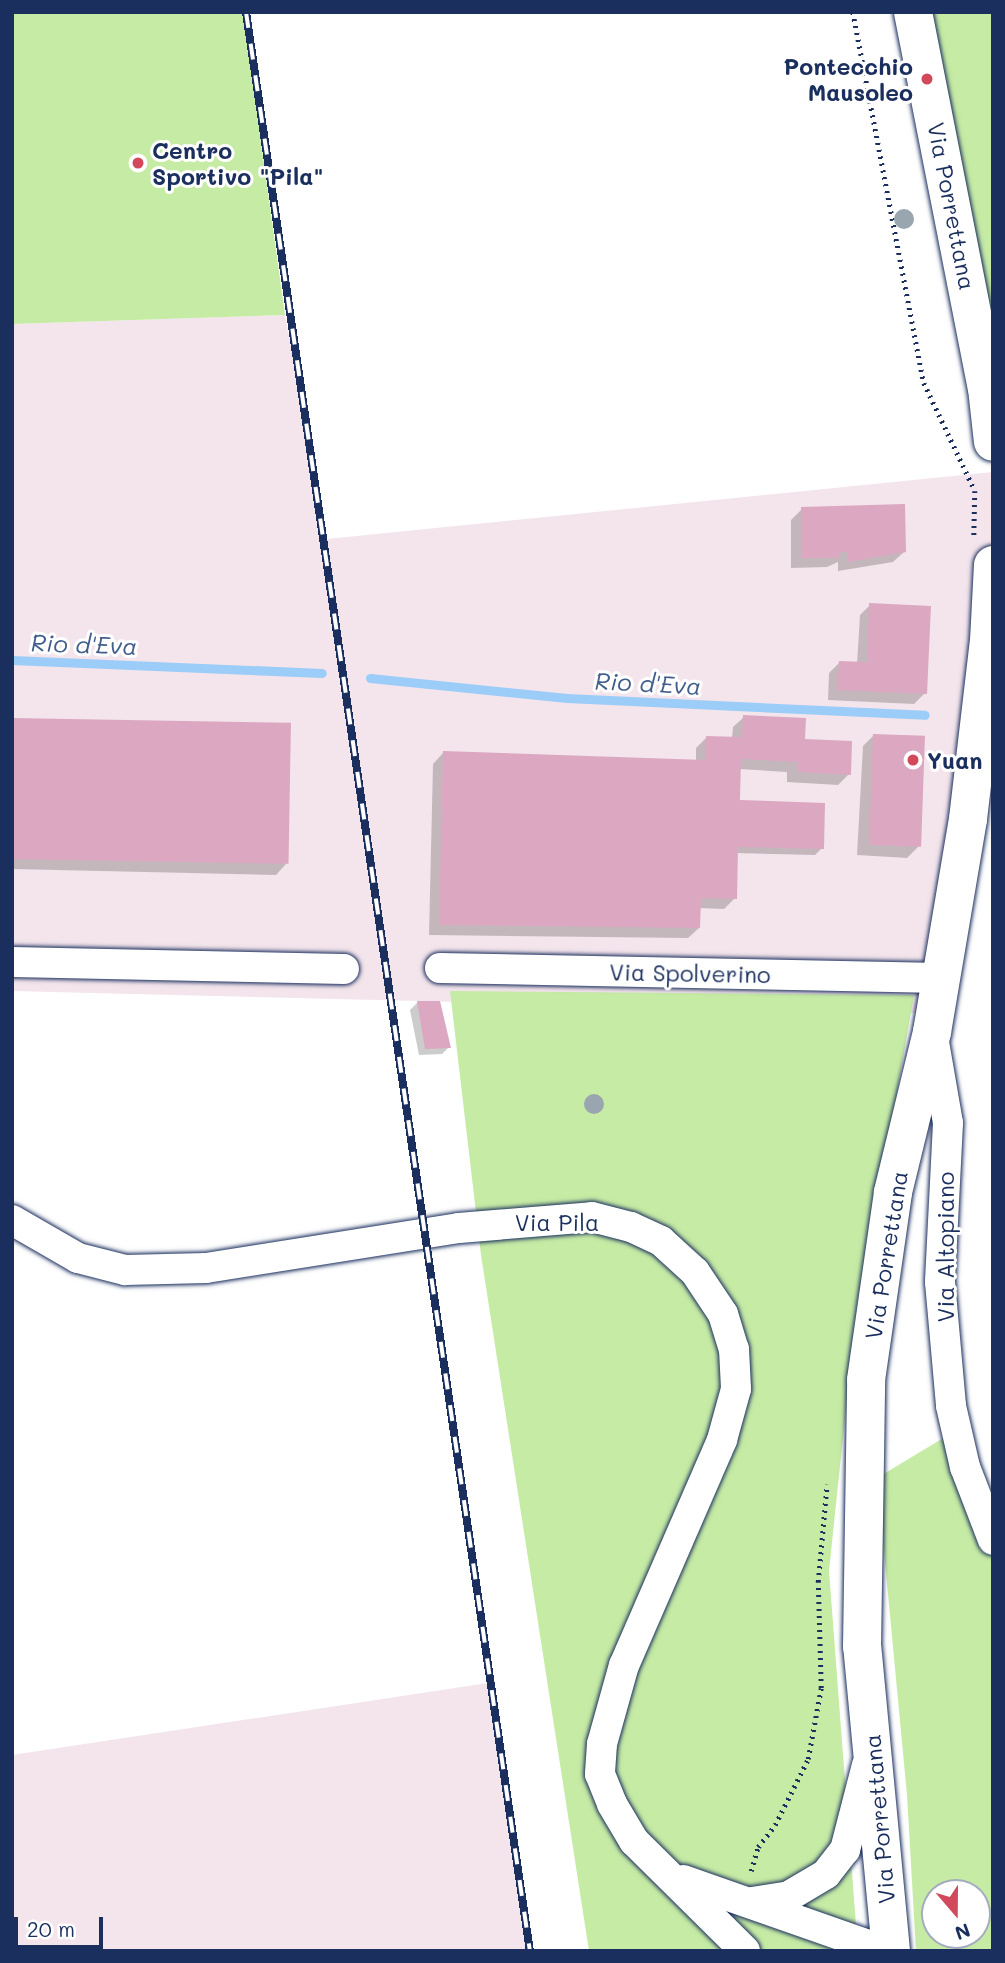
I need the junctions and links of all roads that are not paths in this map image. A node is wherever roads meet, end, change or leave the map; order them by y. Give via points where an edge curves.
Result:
1 (913, 12) edge
2 (993, 442) edge
3 (983, 554) edge
4 (991, 639) edge
5 (12, 962) edge
6 (440, 968) dead end
7 (344, 969) dead end
8 (941, 978) junction
9 (932, 1032) junction
10 (12, 1220) edge
11 (993, 1540) edge
12 (872, 1740) junction
13 (667, 1873) junction
14 (747, 1902) junction
15 (745, 1951) edge
16 (888, 1951) edge

1 - 2 main road, Via Porrettana via 987,388
3 - 4 main road, Via Porrettana
4 - 8 main road, Via Porrettana via 968,819
5 - 7 street
6 - 8 street, Via Spolverino
8 - 9 main road, Via Porrettana
9 - 11 street, Via Altopiano via 948,1123 940,1282 951,1406 965,1467
9 - 12 main road, Via Porrettana via 893,1192 866,1380 862,1647
10 - 13 street, Via Pila via 78,1258 125,1270 206,1268 458,1228 592,1217 661,1241 695,1272 723,1314 734,1349 736,1389 722,1440 624,1665 603,1744 600,1774 634,1841
12 - 14 street via 845,1850 826,1874 789,1896
12 - 16 main road, Via Porrettana
13 - 14 street via 714,1894
13 - 15 street, Via Pila
14 - 16 street

